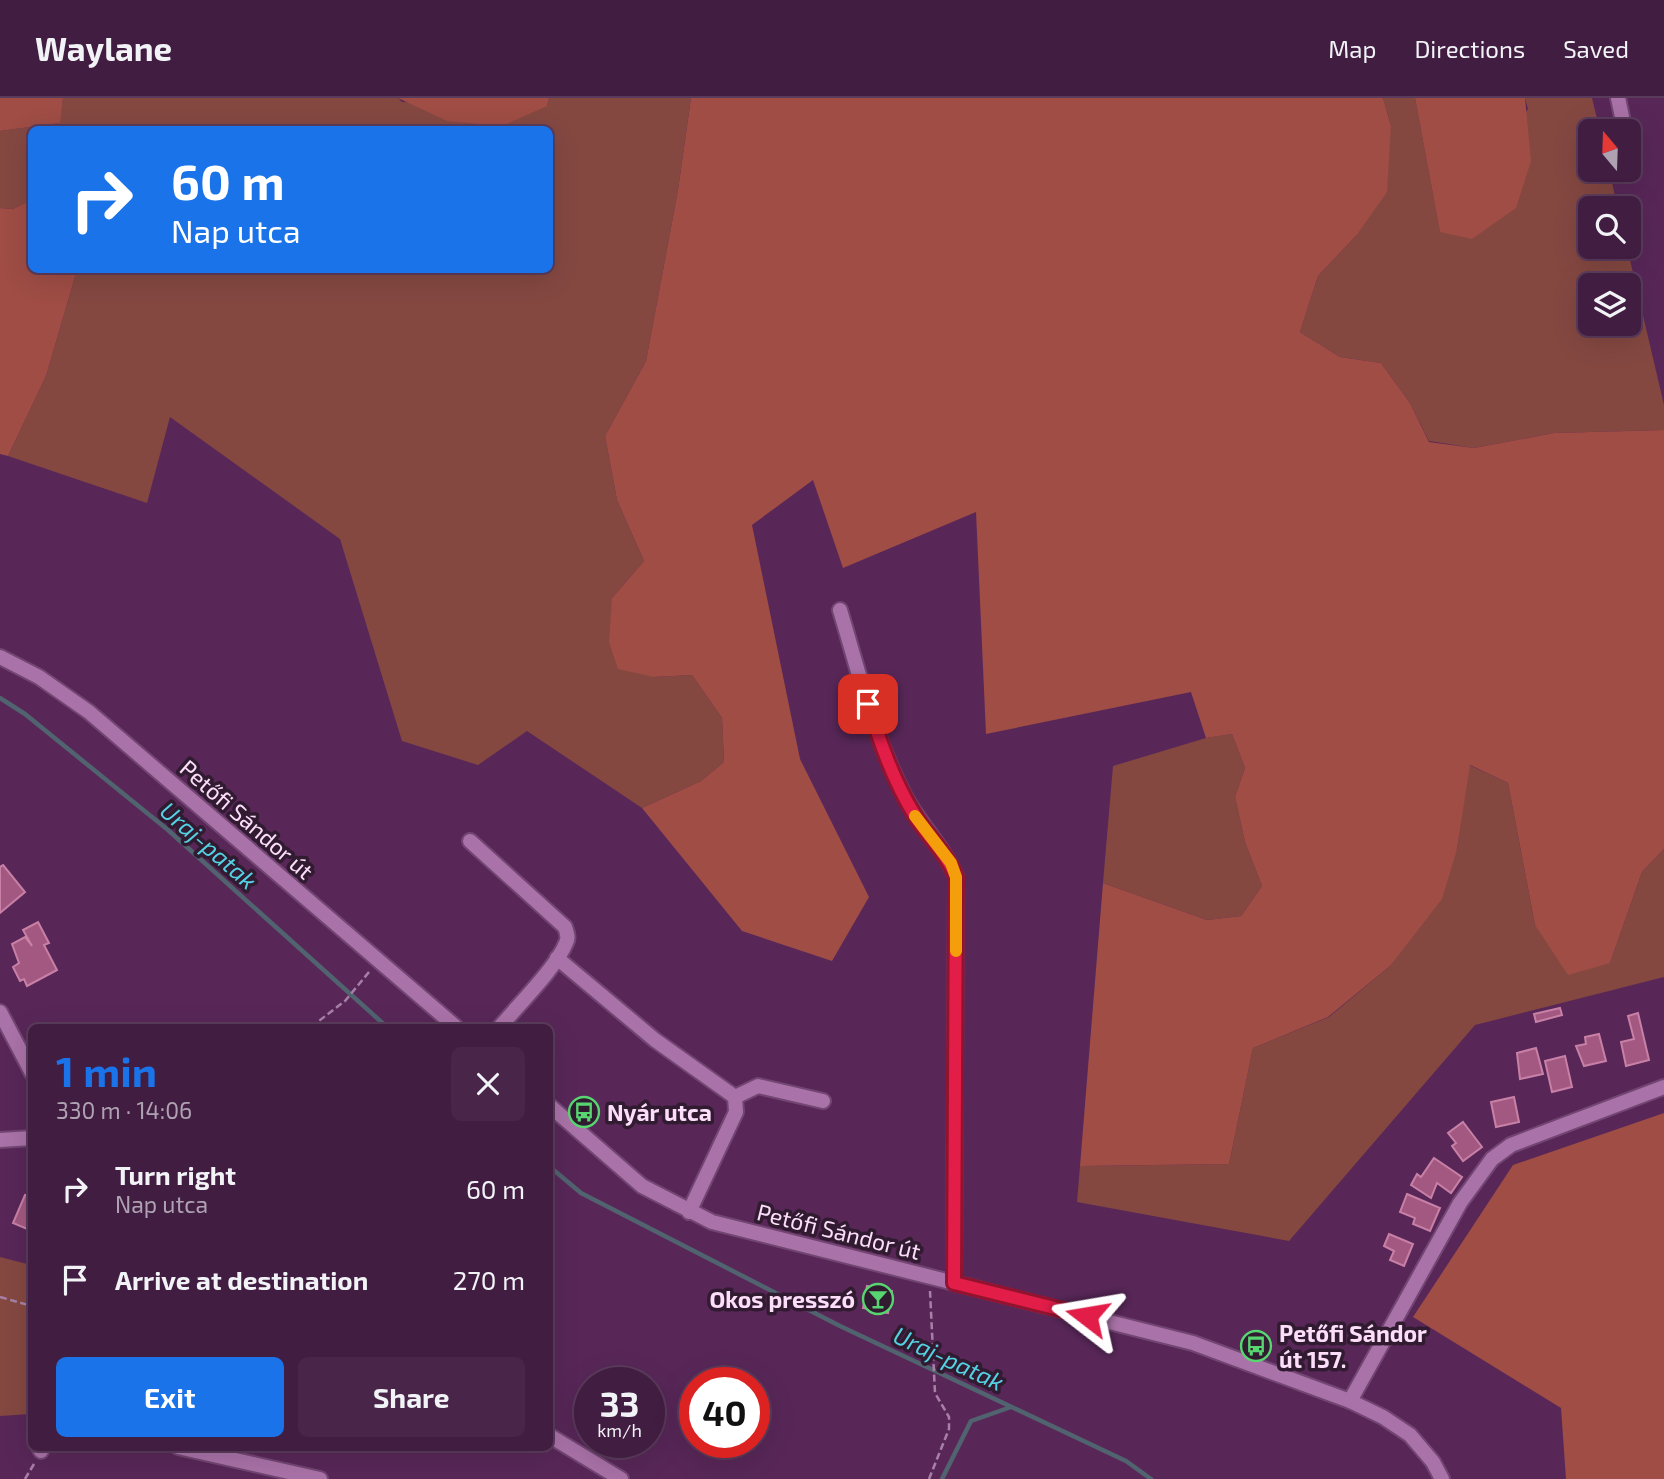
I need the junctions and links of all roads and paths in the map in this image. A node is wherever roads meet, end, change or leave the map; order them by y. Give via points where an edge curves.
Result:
1 (1618, 98) edge
2 (1622, 119) edge
3 (840, 610) dead end
4 (0, 657) edge
5 (470, 841) dead end
6 (557, 958) junction
7 (378, 960) junction
8 (0, 1012) edge
9 (314, 1024) edge
10 (453, 1024) edge
11 (502, 1024) edge
12 (28, 1065) edge
13 (1664, 1087) edge
14 (734, 1097) junction
15 (823, 1101) dead end
16 (553, 1110) edge
17 (28, 1138) edge
18 (0, 1140) edge
19 (689, 1212) junction
20 (929, 1276) junction
21 (954, 1283) junction
22 (0, 1297) edge
23 (28, 1305) edge
24 (1350, 1401) junction
25 (553, 1438) edge
26 (39, 1451) edge
27 (196, 1451) edge
28 (25, 1479) edge
29 (320, 1479) edge
30 (621, 1479) edge
31 (929, 1479) edge
32 (1442, 1479) edge

1 - 2 street
3 - 21 street via 881,746 914,814 951,863 956,877
4 - 7 street, Petőfi Sándor út via 89,712
5 - 6 street via 565,927 567,942
6 - 11 street
6 - 14 street via 655,1040
7 - 9 path via 345,1001
7 - 10 street, Petőfi Sándor út
8 - 12 street
13 - 24 street via 1511,1144 1492,1159 1460,1203
14 - 15 street via 758,1086
14 - 19 street via 736,1112
16 - 19 street, Petőfi Sándor út via 642,1186
17 - 18 street
19 - 20 street, Petőfi Sándor út via 782,1241
20 - 21 street, Petőfi Sándor út
20 - 31 path via 935,1393 949,1417 949,1429
21 - 24 street, Petőfi Sándor út via 1193,1343
22 - 23 path
24 - 32 street, Petőfi Sándor út via 1410,1435
25 - 30 street
26 - 28 path
27 - 29 street

